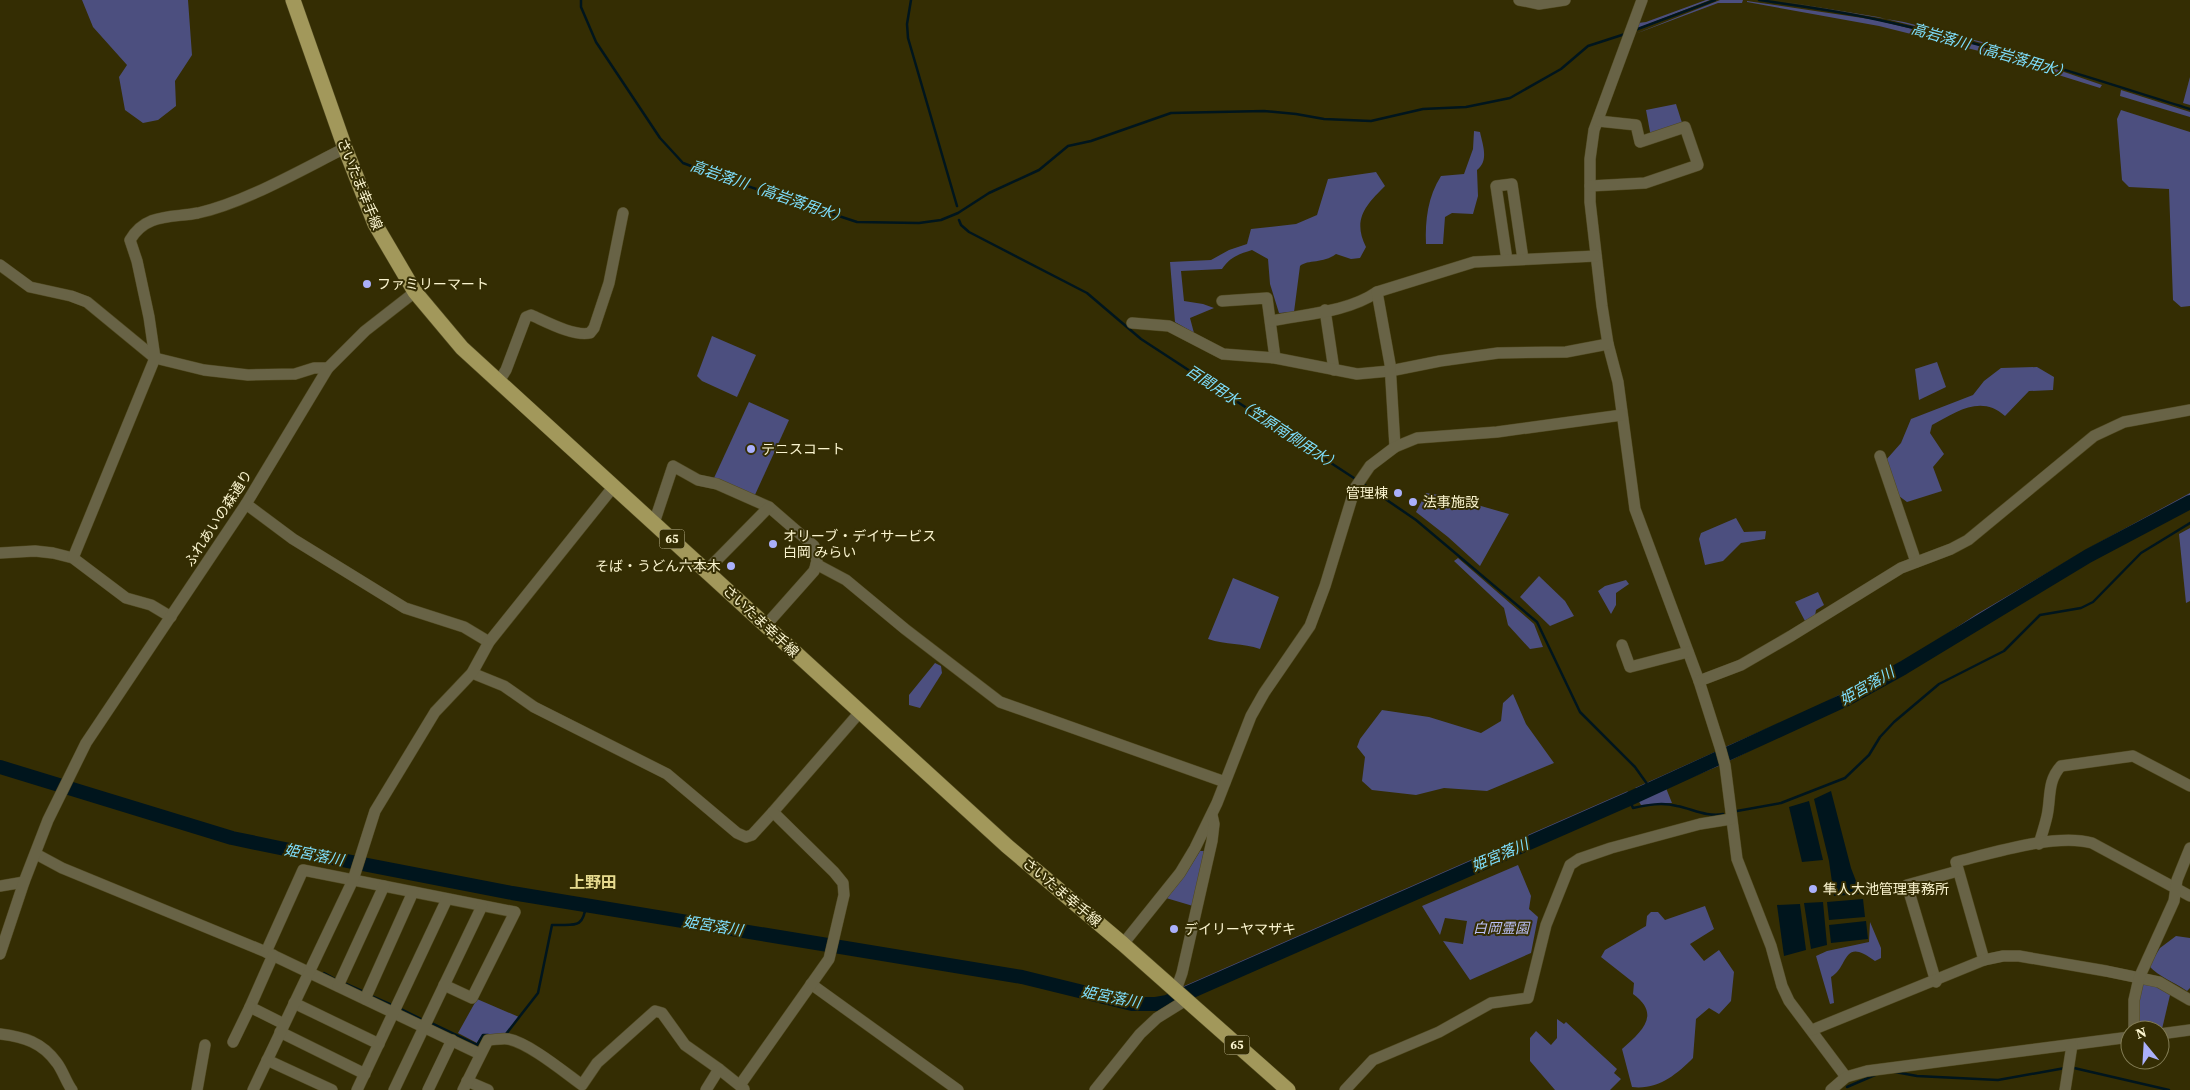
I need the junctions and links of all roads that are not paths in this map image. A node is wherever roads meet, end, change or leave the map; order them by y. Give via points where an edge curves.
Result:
1 (293, 0) edge
2 (1519, 0) edge
3 (1565, 0) edge
4 (1642, 0) edge
5 (1598, 121) junction
6 (345, 148) junction
7 (1590, 186) junction
8 (623, 213) dead end
9 (1596, 256) junction
10 (1523, 259) junction
11 (1507, 260) junction
12 (0, 265) edge
13 (414, 292) junction
14 (1377, 292) junction
15 (1222, 301) dead end
16 (1325, 310) junction
17 (1271, 321) junction
18 (1132, 323) dead end
19 (1608, 344) junction
20 (155, 358) junction
21 (1275, 358) junction
22 (328, 368) junction
23 (1334, 370) junction
24 (1390, 371) junction
25 (499, 381) junction
26 (2190, 410) edge
27 (1622, 415) junction
28 (1395, 446) junction
29 (1880, 456) dead end
30 (614, 486) junction
31 (246, 504) junction
32 (769, 507) junction
33 (654, 523) junction
34 (0, 553) edge
35 (72, 558) junction
36 (1916, 562) junction
37 (816, 564) junction
38 (706, 571) junction
39 (171, 616) junction
40 (766, 625) junction
41 (489, 642) junction
42 (1622, 645) dead end
43 (1688, 652) junction
44 (472, 673) junction
45 (1699, 682) junction
46 (860, 712) junction
47 (1225, 782) junction
48 (2190, 786) edge
49 (773, 812) junction
50 (1212, 814) junction
51 (1731, 819) junction
52 (2039, 844) junction
53 (2190, 848) edge
54 (36, 854) junction
55 (1958, 871) junction
56 (354, 877) junction
57 (24, 882) junction
58 (0, 886) edge
59 (384, 886) junction
60 (2176, 890) junction
61 (413, 892) junction
62 (2190, 896) edge
63 (447, 899) junction
64 (482, 906) junction
65 (1123, 944) junction
66 (269, 953) junction
67 (0, 954) edge
68 (1984, 960) junction
69 (309, 972) junction
70 (2139, 978) junction
71 (1936, 982) junction
72 (811, 984) junction
73 (444, 985) junction
74 (338, 986) junction
75 (1179, 993) junction
76 (366, 999) junction
77 (2190, 1000) edge
78 (294, 1003) junction
79 (250, 1007) junction
80 (394, 1012) junction
81 (2134, 1020) edge
82 (424, 1027) junction
83 (282, 1028) junction
84 (1812, 1030) junction
85 (2190, 1030) edge
86 (2170, 1033) edge
87 (0, 1034) edge
88 (2120, 1038) edge
89 (452, 1040) junction
90 (233, 1042) dead end
91 (379, 1044) junction
92 (205, 1045) dead end
93 (2072, 1045) junction
94 (480, 1054) junction
95 (267, 1060) junction
96 (719, 1069) junction
97 (365, 1074) junction
98 (1846, 1077) junction
99 (465, 1085) edge
100 (743, 1087) edge
101 (72, 1090) edge
102 (198, 1090) edge
103 (255, 1090) edge
104 (332, 1090) edge
105 (358, 1090) edge
106 (394, 1090) edge
107 (428, 1090) edge
108 (488, 1090) edge
109 (706, 1090) edge
110 (958, 1090) edge
111 (1095, 1090) edge
112 (1288, 1090) edge
113 (1345, 1090) edge
114 (1830, 1090) edge
115 (2065, 1090) edge

1 - 6 main road, さいたま幸手線 / 65
2 - 3 street via 1539,4
4 - 5 street
5 - 7 street via 1590,159
5 - 7 street via 1636,125 1640,142 1685,127 1698,165 1645,183
6 - 13 main road, さいたま幸手線 / 65 via 375,224
6 - 20 street via 234,202 198,213 154,219 136,230 130,240 147,307
7 - 9 street
8 - 25 street via 609,283 594,328 584,335 530,315 526,317
9 - 10 street
9 - 19 street
10 - 11 street
10 - 11 street via 1512,184 1496,186
11 - 14 street via 1474,262
12 - 20 street via 30,287 87,302
13 - 22 street, ふれあいの森通り via 365,331
13 - 25 main road, さいたま幸手線 / 65 via 462,348
14 - 16 street via 1364,301
14 - 24 street
15 - 17 street via 1267,298
16 - 17 street
16 - 23 street
17 - 21 street
18 - 21 street via 1169,326 1223,354
19 - 24 street via 1566,352 1498,353
19 - 27 street
20 - 22 street via 204,370 248,375 295,374 314,368
20 - 35 street
21 - 23 street
22 - 31 street, ふれあいの森通り
23 - 24 street via 1357,374
24 - 28 street
25 - 30 main road, さいたま幸手線 / 65
26 - 36 street via 2124,422 2094,436 1968,540 1951,550
27 - 28 street via 1497,432 1417,438
27 - 43 street via 1639,524
28 - 47 street via 1370,466 1355,488 1310,626 1251,716
29 - 36 street
30 - 33 main road, さいたま幸手線 / 65
30 - 41 street
31 - 39 street, ふれあいの森通り
31 - 41 street via 293,539 405,608 464,627
32 - 33 street via 717,484 698,480 673,466
32 - 37 street via 814,546
32 - 38 street
33 - 38 main road, さいたま幸手線 / 65
34 - 35 street via 35,551
35 - 39 street via 126,598 151,605
36 - 45 street via 1741,665
37 - 40 street
37 - 47 street via 846,580 1000,702
38 - 40 main road, さいたま幸手線 / 65
39 - 54 street, ふれあいの森通り via 86,743 60,792
40 - 46 main road, さいたま幸手線 / 65
41 - 44 street
42 - 43 street via 1630,667
43 - 45 street
44 - 49 street via 504,686 534,707 667,774 737,833 746,837 752,835
44 - 56 street via 435,712 375,811
45 - 51 street via 1725,765
46 - 49 street
46 - 65 main road, さいたま幸手線 / 65 via 1007,846
47 - 50 street
48 - 52 street via 2133,756 2062,766 2054,774 2048,814
49 - 72 street via 843,883 844,895 828,959
50 - 65 street via 1180,873
50 - 75 street via 1212,841
51 - 84 street via 1737,859 1771,946 1782,986 1789,1001
51 - 113 street via 1611,848 1570,865 1546,925 1528,998 1491,1003 1439,1032 1373,1060
52 - 55 street via 1956,862
52 - 60 street via 2084,840
53 - 60 street
54 - 57 street
54 - 66 street via 62,868
55 - 68 street
55 - 71 street via 1907,885
56 - 59 street
56 - 66 street via 303,870
56 - 69 street
57 - 58 street
57 - 67 street
59 - 61 street
59 - 74 street
60 - 62 street
60 - 70 street
61 - 63 street
61 - 76 street
63 - 64 street
63 - 80 street
64 - 73 street
64 - 73 street via 515,912 472,998
65 - 75 main road, さいたま幸手線 / 65
66 - 69 street
66 - 79 street
68 - 70 street via 2019,956
68 - 71 street
69 - 74 street
69 - 78 street
70 - 77 street via 2159,982
70 - 81 street
71 - 84 street
72 - 100 street
72 - 110 street
73 - 82 street
74 - 76 street
75 - 111 street via 1140,1034
75 - 112 main road, さいたま幸手線 / 65
76 - 80 street
78 - 83 street
78 - 91 street
79 - 83 street
79 - 90 street
80 - 82 street
80 - 91 street
82 - 89 street
82 - 106 street
83 - 95 street
83 - 97 street
84 - 98 street
85 - 86 street
87 - 101 street via 26,1037 40,1046 57,1063
88 - 93 street
89 - 94 street
89 - 107 street
91 - 97 street
92 - 102 street
93 - 98 street via 1914,1064
93 - 115 street
94 - 96 street via 488,1040 518,1042 582,1085 597,1063 655,1011 662,1013 685,1045
94 - 99 street
95 - 103 street
95 - 104 street
96 - 100 street
96 - 109 street
97 - 105 street
98 - 114 street
99 - 108 street

